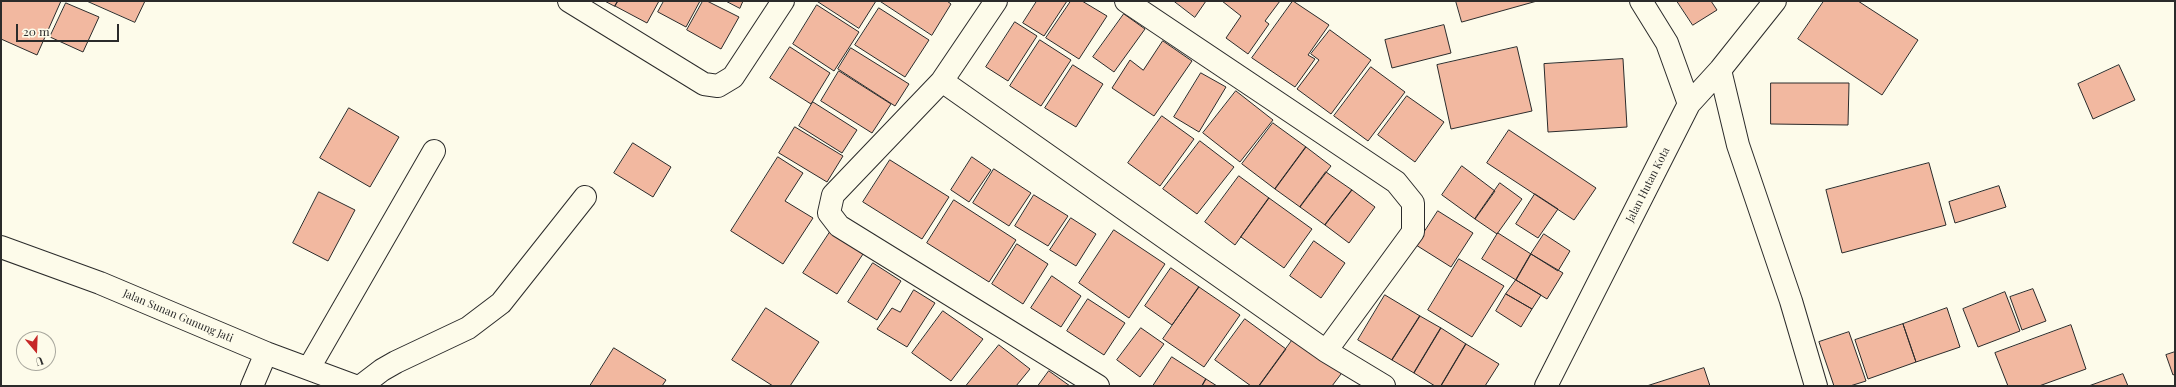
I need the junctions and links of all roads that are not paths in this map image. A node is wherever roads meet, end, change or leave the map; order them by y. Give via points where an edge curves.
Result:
1 (569, 1) edge
2 (783, 1) edge
3 (996, 1) edge
4 (1126, 1) edge
5 (1641, 1) edge
6 (1775, 1) edge
7 (1720, 70) junction
8 (942, 81) junction
9 (1689, 104) junction
10 (434, 151) dead end
11 (585, 197) dead end
12 (1, 247) edge
13 (1326, 351) junction
14 (266, 353) junction
15 (309, 368) junction
16 (1360, 380) edge
17 (252, 386) edge
18 (355, 386) edge
19 (362, 386) edge
20 (1098, 386) edge
21 (1384, 386) edge
22 (1546, 386) edge
23 (1816, 386) edge

1 - 2 street via 704,84 718,86 732,77
3 - 8 street
4 - 13 street via 1396,182 1413,203 1413,232
5 - 9 street via 1667,43
6 - 7 street, Jalan Hutan Kota
7 - 9 street, Jalan Hutan Kota
7 - 23 street via 1738,145 1791,301
8 - 13 street
8 - 20 street via 833,195 829,213 840,226
9 - 22 street, Jalan Hutan Kota
10 - 15 street
11 - 19 street via 501,303 468,328 396,362
12 - 14 street, Jalan Sunan Gunung Jati via 100,283
13 - 16 street
14 - 15 street, Jalan Sunan Gunung Jati
14 - 17 street
15 - 18 street, Jalan Sunan Gunung Jati
16 - 21 street

